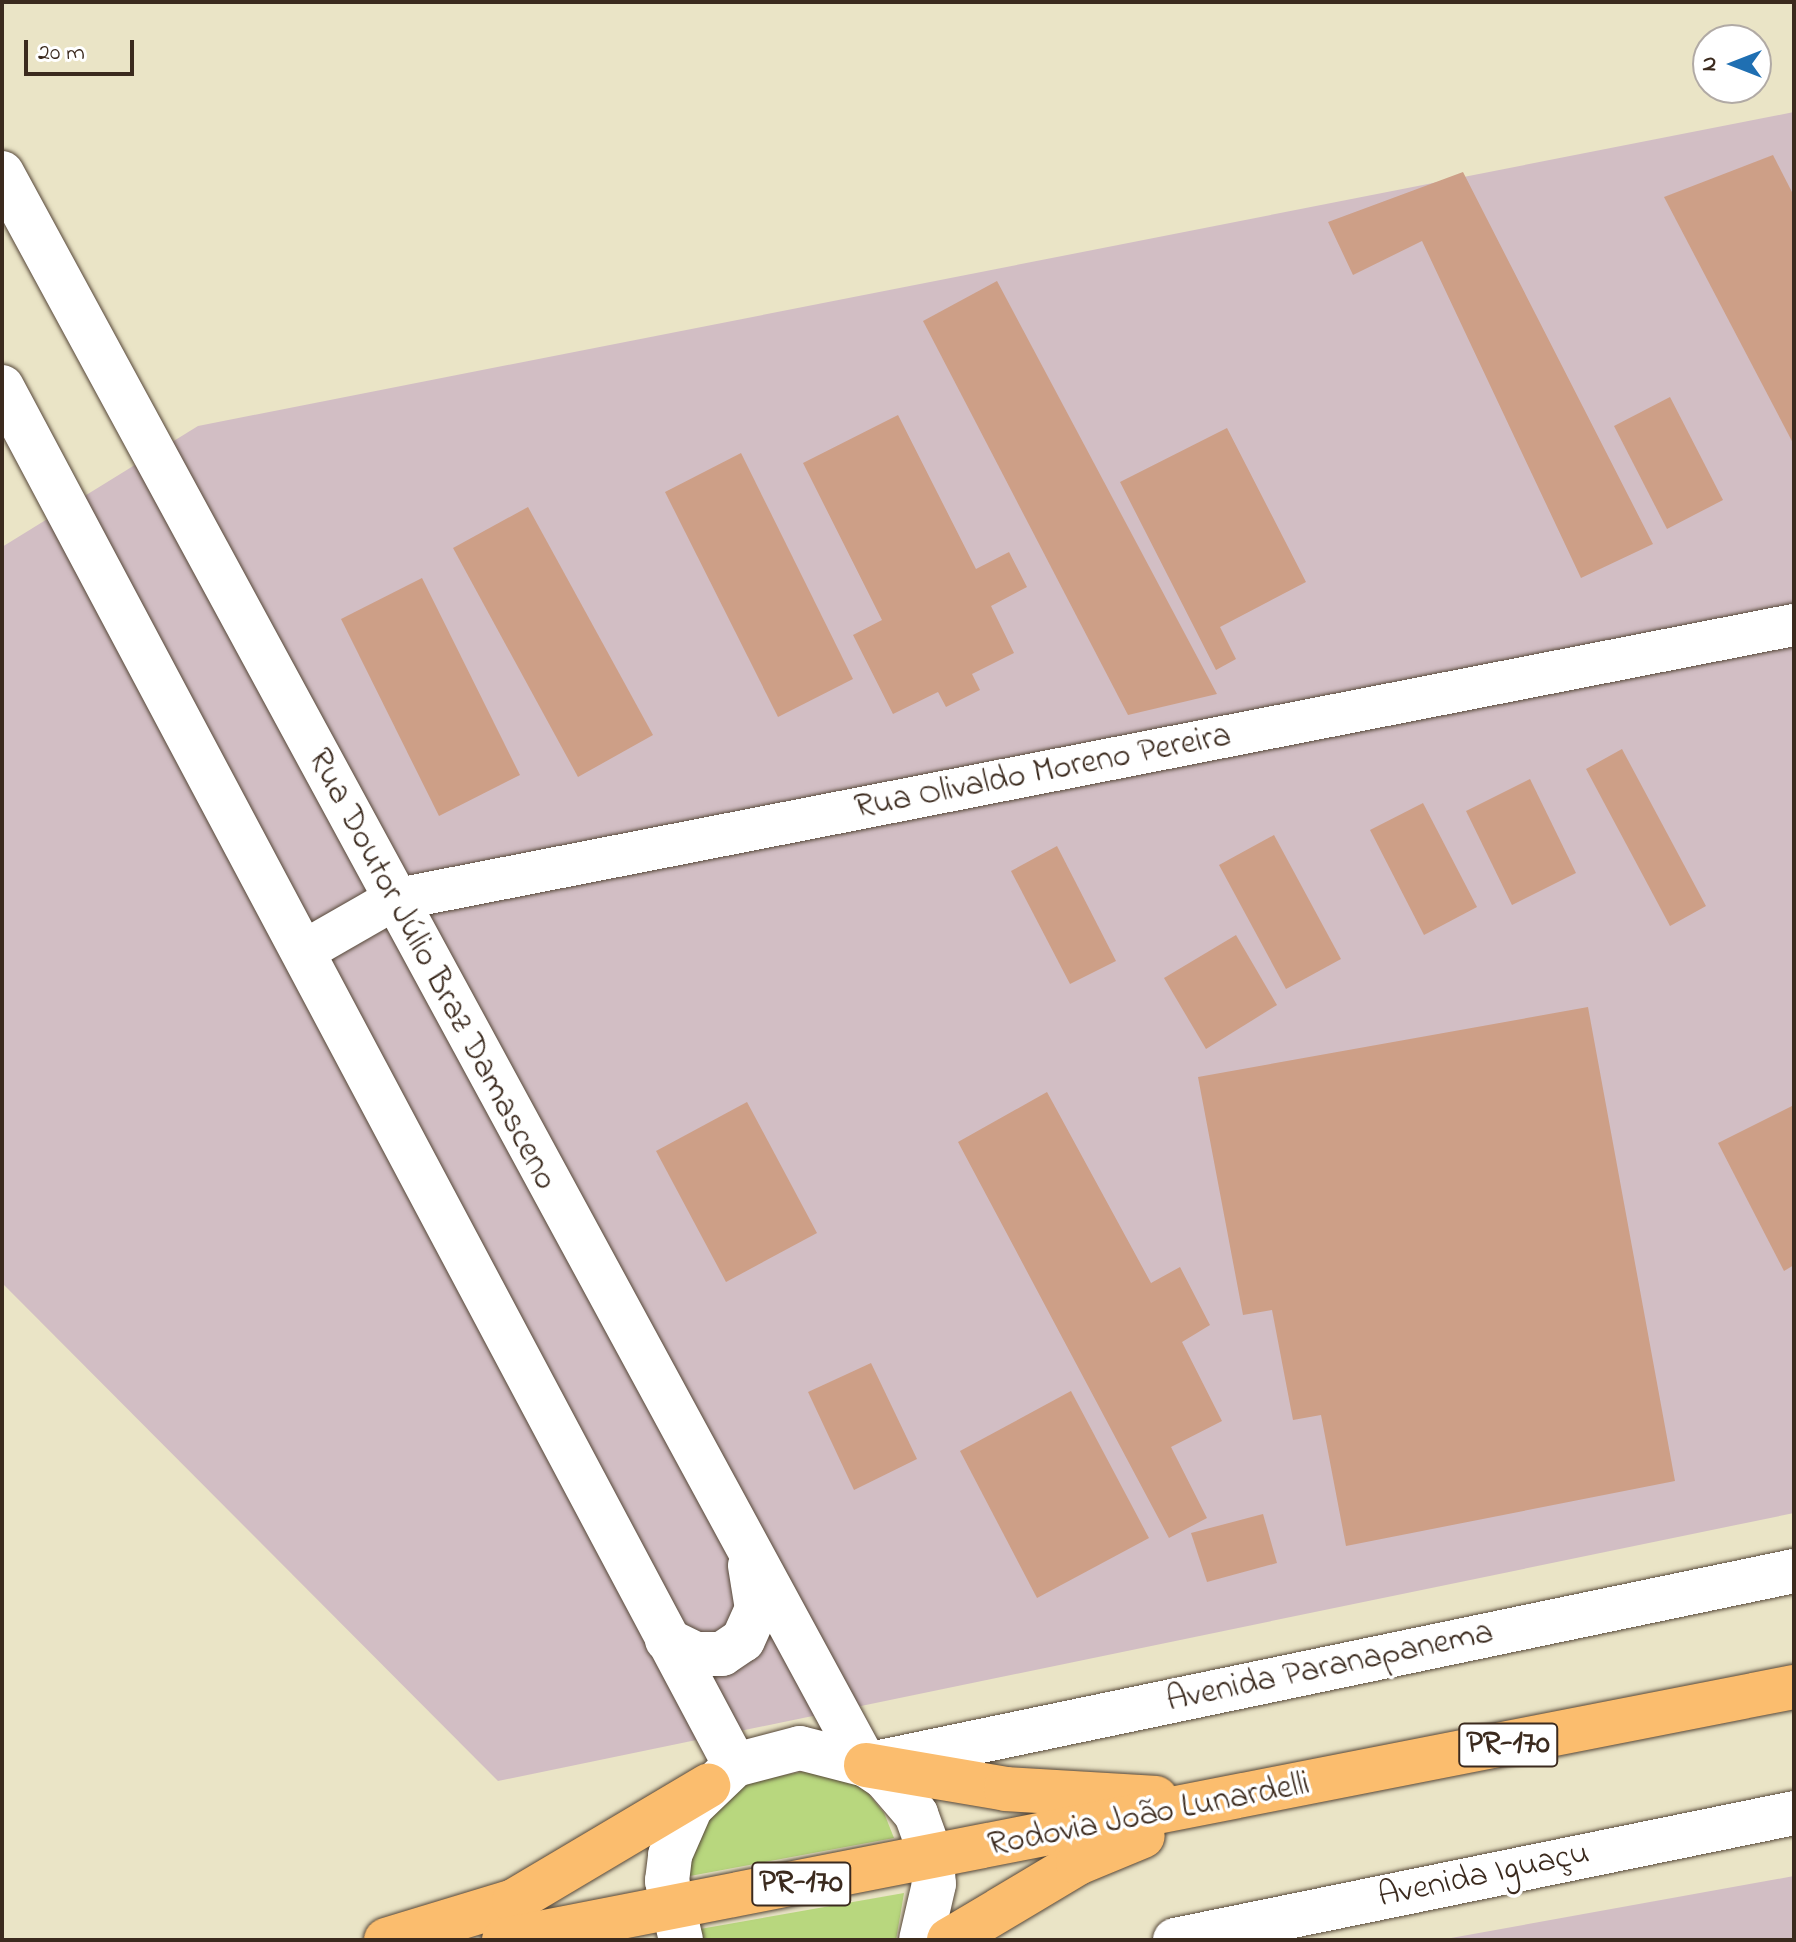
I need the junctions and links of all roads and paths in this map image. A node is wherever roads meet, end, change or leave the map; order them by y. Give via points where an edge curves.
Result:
1 (2, 173) edge
2 (2, 387) edge
3 (1794, 625) edge
4 (393, 900) junction
5 (304, 951) junction
6 (747, 1552) junction
7 (1794, 1571) edge
8 (667, 1640) junction
9 (1794, 1687) edge
10 (866, 1765) junction
11 (721, 1776) junction
12 (1222, 1802) junction
13 (1794, 1813) edge
14 (932, 1858) junction
15 (676, 1924) edge
16 (386, 1940) edge
17 (504, 1940) edge
18 (921, 1940) edge
19 (949, 1940) edge
20 (1175, 1940) edge

1 - 4 street, Rua Doutor Júlio Braz Damasceno
2 - 5 street
3 - 4 street, Rua Olivaldo Moreno Pereira
4 - 5 street, Rua Olivaldo Moreno Pereira
4 - 6 street, Rua Doutor Júlio Braz Damasceno
5 - 8 street
6 - 8 street via 757,1609 743,1640 722,1654 696,1654
6 - 10 street, Rua Doutor Júlio Braz Damasceno
7 - 10 street, Avenida Paranapanema
8 - 11 street
9 - 12 highway, Rodovia João Lunardelli / PR-170
10 - 11 street via 800,1748
10 - 12 highway via 1006,1789
10 - 14 street via 885,1778 916,1814
11 - 15 street via 691,1807 670,1855
11 - 16 highway via 514,1901
12 - 14 highway, Rodovia João Lunardelli / PR-170
12 - 19 highway via 1078,1863
13 - 20 street, Avenida Iguaçu
14 - 15 highway, Rodovia João Lunardelli / PR-170
14 - 18 street via 931,1910
15 - 17 highway, Rodovia João Lunardelli / PR-170

